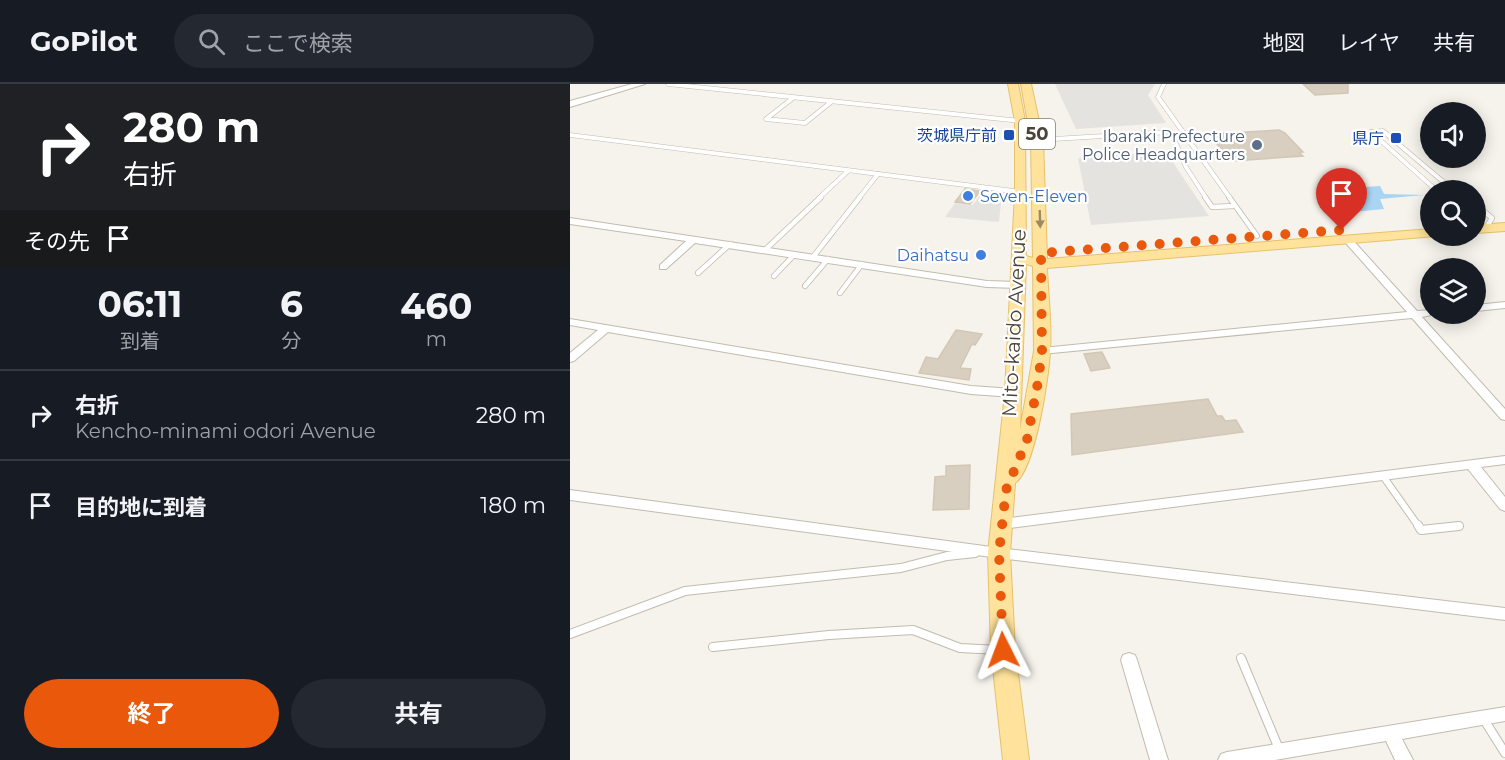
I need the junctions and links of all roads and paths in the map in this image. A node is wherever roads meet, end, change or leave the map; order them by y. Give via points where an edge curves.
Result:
1 (641, 84) edge
2 (668, 84) edge
3 (1013, 84) edge
4 (1026, 84) edge
5 (1164, 84) edge
6 (793, 98) junction
7 (832, 102) junction
8 (570, 104) edge
9 (1021, 125) junction
10 (1037, 134) junction
11 (570, 135) edge
12 (848, 171) junction
13 (878, 174) junction
14 (1426, 180) edge
15 (1440, 180) edge
16 (1021, 192) junction
17 (1234, 206) junction
18 (570, 221) edge
19 (1486, 223) edge
20 (1420, 224) edge
21 (1505, 226) edge
22 (1420, 234) edge
23 (1257, 236) junction
24 (694, 239) junction
25 (1347, 239) junction
26 (730, 244) junction
27 (765, 250) junction
28 (794, 255) junction
29 (813, 257) junction
30 (1018, 258) junction
31 (1040, 258) junction
32 (828, 259) junction
33 (862, 264) junction
34 (663, 267) dead end
35 (698, 273) dead end
36 (774, 276) dead end
37 (1018, 285) junction
38 (805, 286) dead end
39 (840, 293) dead end
40 (1505, 305) edge
41 (1486, 307) edge
42 (1420, 314) edge
43 (1413, 315) junction
44 (570, 322) edge
45 (606, 328) junction
46 (1042, 351) junction
47 (570, 358) edge
48 (1014, 393) junction
49 (1505, 416) edge
50 (1505, 460) edge
51 (1472, 465) junction
52 (1383, 476) junction
53 (1006, 490) junction
54 (570, 495) edge
55 (1505, 506) edge
56 (1002, 524) junction
57 (1459, 526) dead end
58 (993, 552) junction
59 (1505, 614) edge
60 (570, 634) edge
61 (713, 647) dead end
62 (1003, 650) junction
63 (1241, 658) dead end
64 (1129, 660) dead end
65 (1505, 714) edge
66 (1482, 718) junction
67 (1391, 735) junction
68 (1280, 751) junction
69 (1505, 753) edge
70 (1016, 760) edge
71 (1159, 760) edge
72 (1227, 760) edge
73 (1404, 760) edge

1 - 8 street
2 - 6 lane
3 - 9 main road, Mito-kaido Avenue / 50
4 - 10 main road, Mito-kaido Avenue / 50
5 - 17 lane via 1158,97
6 - 7 lane
6 - 7 lane via 766,119 805,123
7 - 9 lane
9 - 10 main road
9 - 16 main road, Mito-kaido Avenue / 50
10 - 17 lane via 1171,132 1186,167 1212,207
10 -> 31 main road, Mito-kaido Avenue / 50
11 - 12 lane
12 - 13 lane
12 - 27 lane
13 - 16 lane
13 - 29 lane
14 - 15 lane via 1371,132 1383,131
16 - 30 main road, Mito-kaido Avenue / 50
17 - 23 lane
18 - 24 street
19 - 21 main road
20 - 23 main road
22 - 25 main road
23 - 31 main road
24 - 26 street
24 - 34 street
25 - 31 main road
25 - 43 street
26 - 27 street
26 - 35 lane
27 - 28 street
28 - 29 street
28 - 36 lane
29 - 32 street
30 - 31 main road
30 - 37 main road, Mito-kaido Avenue / 50
31 - 46 main road, Mito-kaido Avenue / 50
32 - 33 street
32 - 38 lane
33 - 37 street via 987,284
33 - 39 lane
37 - 48 main road, Mito-kaido Avenue / 50
40 - 41 street
42 - 43 street
43 - 46 street
43 - 49 street
44 - 45 street
45 - 47 street
45 - 48 street via 971,390
46 - 53 main road, Mito-kaido Avenue / 50 via 1027,440
48 - 53 main road, Mito-kaido Avenue / 50
50 - 51 street
51 - 52 street
51 - 55 street
52 - 56 street
52 - 57 lane via 1420,530
53 - 56 main road, Mito-kaido Avenue / 50
54 - 58 street
56 - 58 main road, Mito-kaido Avenue / 50
58 - 59 street
58 - 60 lane via 947,556 901,568 685,591
58 - 62 main road, Mito-kaido Avenue / 50
61 - 62 lane via 914,630 960,648
62 - 70 main road, Mito-kaido Avenue / 50
63 - 68 lane
64 - 71 street
65 - 66 street
66 - 67 street
66 - 69 lane
67 - 68 street
67 - 73 street
68 - 72 street

